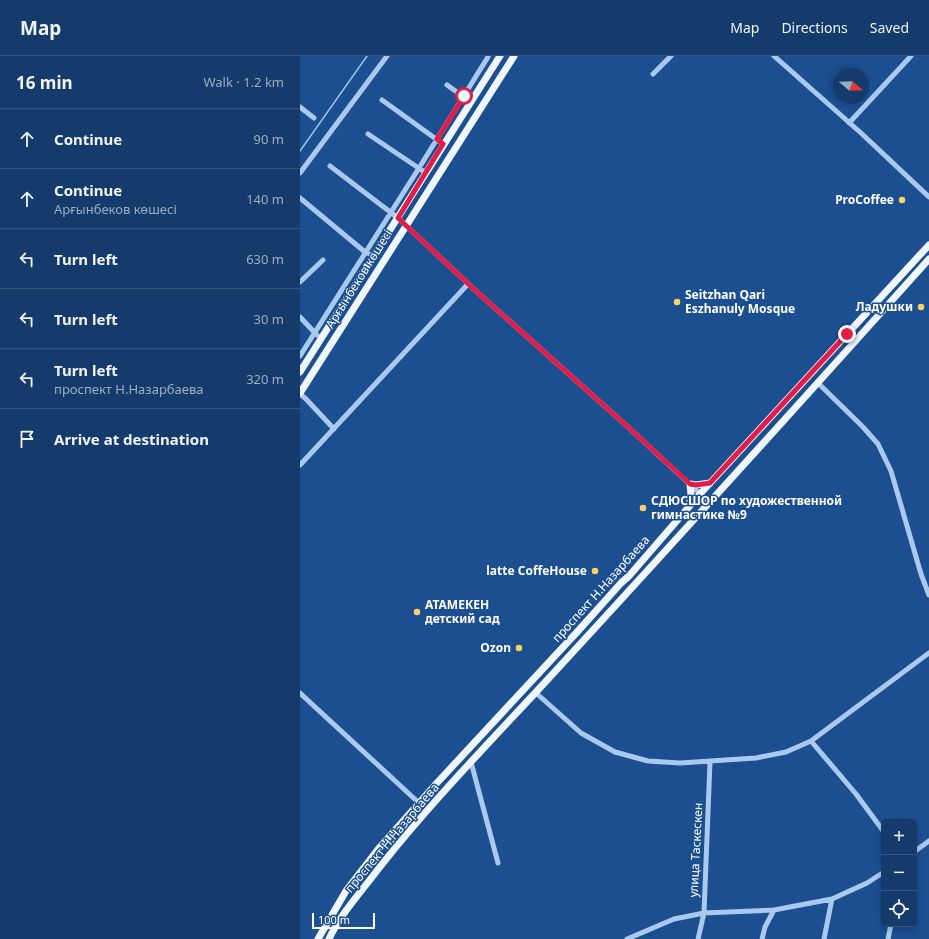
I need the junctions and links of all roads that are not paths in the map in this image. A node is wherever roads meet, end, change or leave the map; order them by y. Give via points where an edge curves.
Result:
1 (387, 56) edge
2 (500, 56) edge
3 (514, 56) edge
4 (670, 56) edge
5 (774, 56) edge
6 (911, 56) edge
7 (487, 57) edge
8 (496, 63) junction
9 (653, 74) dead end
10 (447, 85) dead end
11 (464, 96) junction
12 (382, 100) dead end
13 (471, 102) junction
14 (300, 107) edge
15 (314, 118) dead end
16 (849, 123) junction
17 (368, 134) dead end
18 (437, 139) junction
19 (443, 144) junction
20 (330, 166) dead end
21 (419, 168) junction
22 (426, 172) junction
23 (300, 173) edge
24 (929, 197) edge
25 (300, 198) edge
26 (391, 213) junction
27 (398, 218) junction
28 (406, 226) junction
29 (929, 245) edge
30 (365, 252) junction
31 (374, 256) junction
32 (929, 259) edge
33 (323, 260) dead end
34 (300, 282) edge
35 (468, 284) junction
36 (300, 316) edge
37 (315, 334) junction
38 (322, 338) junction
39 (300, 356) edge
40 (300, 372) edge
41 (818, 383) junction
42 (300, 394) edge
43 (334, 429) junction
44 (300, 465) edge
45 (710, 483) junction
46 (690, 484) junction
47 (700, 494) junction
48 (709, 502) junction
49 (689, 507) junction
50 (929, 595) edge
51 (929, 653) edge
52 (300, 693) edge
53 (536, 693) junction
54 (811, 741) junction
55 (471, 762) junction
56 (710, 762) junction
57 (419, 803) junction
58 (881, 828) edge
59 (929, 841) edge
60 (917, 850) edge
61 (498, 863) dead end
62 (881, 874) edge
63 (832, 899) junction
64 (774, 910) junction
65 (704, 913) junction
66 (890, 927) edge
67 (318, 939) edge
68 (329, 939) edge
69 (627, 939) edge
70 (698, 939) edge
71 (762, 939) edge
72 (824, 939) edge
73 (888, 939) edge

1 - 23 street
2 - 8 main road, Арғынбеков көшесі
3 - 28 main road, Арғынбеков көшесі
4 - 9 street
5 - 16 street
6 - 16 street
7 - 8 street
7 - 11 street
8 - 13 main road, Арғынбеков көшесі
10 - 11 street
11 - 13 street
11 - 18 street
12 - 18 street
13 - 19 main road, Арғынбеков көшесі
14 - 15 street
16 - 24 street
17 - 21 street
18 - 19 street
18 - 21 street
19 - 22 main road, Арғынбеков көшесі
20 - 26 street
21 - 22 street
21 - 26 street
22 - 27 main road, Арғынбеков көшесі
25 - 30 street
26 - 27 street
26 - 30 street
27 - 28 street
27 - 31 main road, Арғынбеков көшесі
28 - 35 street
28 - 42 main road, Арғынбеков көшесі
29 - 45 main road, проспект Н.Назарбаева
30 - 31 street
30 - 37 street
31 - 38 main road, Арғынбеков көшесі
32 - 41 main road, проспект Н.Назарбаева
33 - 34 street
35 - 43 street
35 - 46 street
36 - 37 street
37 - 38 street
37 - 39 street
38 - 40 main road, Арғынбеков көшесі
41 - 48 main road, проспект Н.Назарбаева
41 - 50 street via 878,444 891,471
42 - 43 street
43 - 44 street
45 - 46 main road
45 - 47 main road, проспект Н.Назарбаева
46 - 47 street
46 - 49 main road
47 - 48 street
47 - 49 main road, проспект Н.Назарбаева
48 - 53 main road, проспект Н.Назарбаева
49 - 57 main road, проспект Н.Назарбаева via 629,576
51 - 54 street
52 - 57 street
53 - 55 main road, проспект Н.Назарбаева
53 - 56 street via 581,733 615,752 648,761
54 - 56 street via 786,752 756,758
54 - 58 street
55 - 61 street
55 - 68 main road, проспект Н.Назарбаева via 386,860 344,914
56 - 65 street, улица Таскескен
57 - 67 main road, проспект Н.Назарбаева via 380,846 346,891
59 - 60 street
62 - 63 street via 867,884
63 - 64 street
63 - 72 street
64 - 65 street
64 - 71 street
65 - 69 street via 674,919
65 - 70 street, улица Таскескен
66 - 73 street

